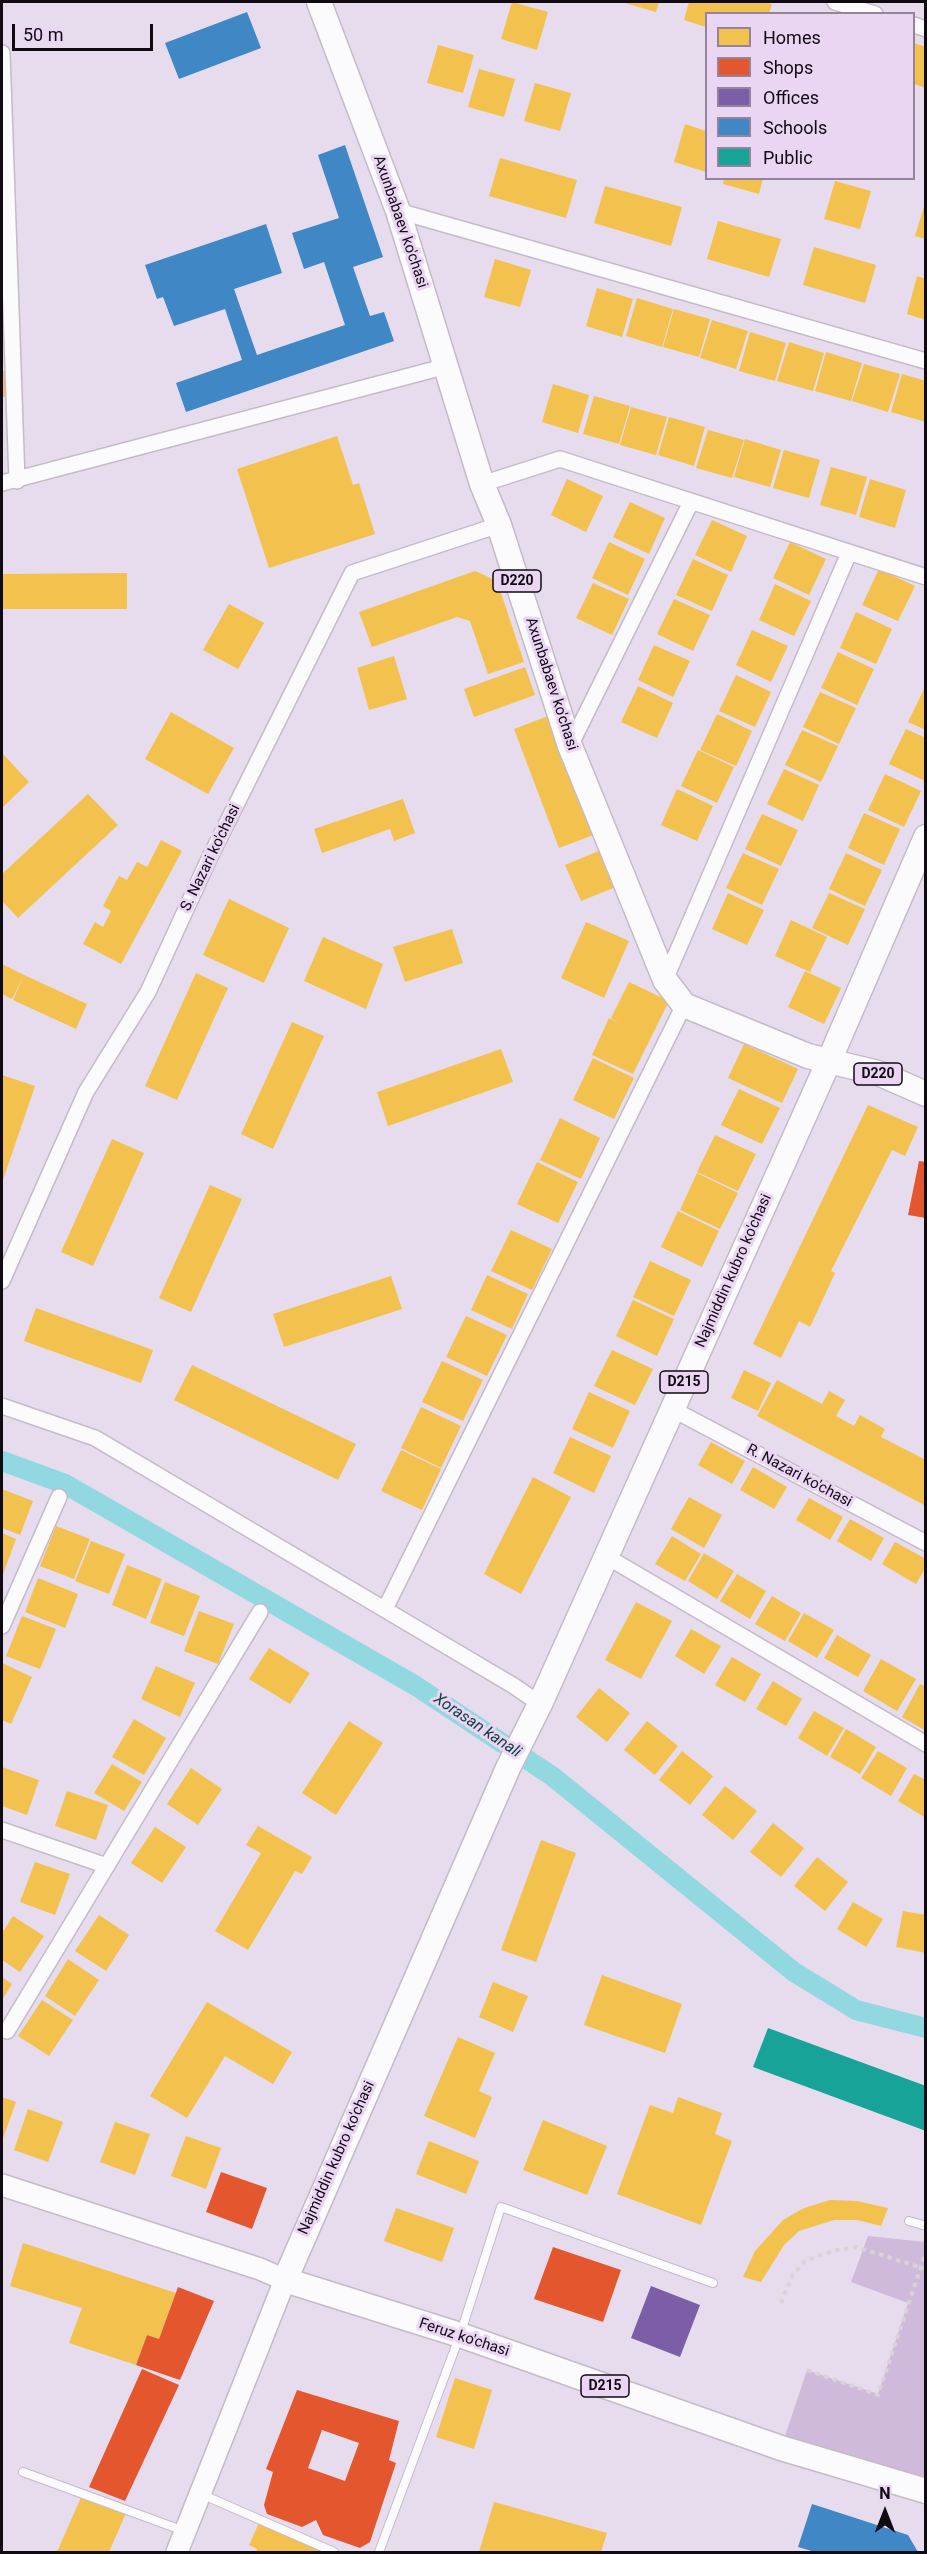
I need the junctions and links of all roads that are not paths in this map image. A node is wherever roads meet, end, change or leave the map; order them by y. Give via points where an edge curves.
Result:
1 (319, 2) edge
2 (835, 2) edge
3 (868, 12) edge
4 (2, 53) edge
5 (398, 211) junction
6 (926, 361) edge
7 (447, 366) junction
8 (17, 480) junction
9 (2, 483) edge
10 (482, 484) junction
11 (691, 502) junction
12 (499, 525) junction
13 (849, 553) junction
14 (926, 577) edge
15 (570, 746) junction
16 (926, 837) edge
17 (665, 980) junction
18 (684, 1005) junction
19 (829, 1061) junction
20 (926, 1094) edge
21 (2, 1281) edge
22 (2, 1406) edge
23 (672, 1409) junction
24 (59, 1497) dead end
25 (926, 1544) edge
26 (604, 1556) junction
27 (385, 1609) junction
28 (260, 1612) dead end
29 (2, 1626) edge
30 (540, 1704) junction
31 (926, 1744) edge
32 (2, 1830) edge
33 (107, 1866) junction
34 (8, 2031) dead end
35 (2, 2185) edge
36 (909, 2221) dead end
37 (926, 2226) edge
38 (285, 2280) junction
39 (713, 2283) dead end
40 (460, 2336) junction
41 (23, 2472) dead end
42 (926, 2492) edge
43 (201, 2494) junction
44 (186, 2532) junction
45 (177, 2553) edge
46 (334, 2553) edge
47 (379, 2553) edge

1 - 5 main road, Axunbabaev ko'chasi / D220
2 - 3 street
4 - 8 street
5 - 6 street
5 - 7 main road, Axunbabaev ko'chasi / D220
7 - 8 street
7 - 10 main road, Axunbabaev ko'chasi / D220
8 - 9 street
10 - 11 street via 560,459
10 - 12 main road, Axunbabaev ko'chasi / D220
11 - 13 street
11 - 15 street
12 - 15 main road, Axunbabaev ko'chasi / D220
12 - 21 street, S. Nazari ko'chasi via 352,573 209,859 148,992 86,1092
13 - 14 street
13 - 17 street
15 - 17 main road, Axunbabaev ko'chasi / D220
16 - 19 main road, Najmiddin kubro ko'chasi / D215
17 - 18 main road, Axunbabaev ko'chasi / D220
18 - 19 main road, D220
18 - 27 street
19 - 20 main road, D220 via 878,1073
19 - 23 main road, Najmiddin kubro ko'chasi / D215
22 - 27 street via 95,1438
23 - 25 street, R. Nazari ko'chasi
23 - 26 main road, Najmiddin kubro ko'chasi / D215
24 - 29 street
26 - 30 main road, Najmiddin kubro ko'chasi / D215
26 - 31 street
27 - 30 street
28 - 33 street
30 - 38 main road, Najmiddin kubro ko'chasi / D215 via 508,1768
32 - 33 street
33 - 34 street
35 - 38 main road, Feruz ko'chasi
36 - 37 lane
38 - 40 main road, Feruz ko'chasi / D215
38 - 43 main road, Najmiddin kubro ko'chasi
39 - 40 lane via 501,2207
40 - 42 main road, Feruz ko'chasi / D215 via 781,2448
40 - 47 lane
41 - 44 lane
43 - 44 main road, Najmiddin kubro ko'chasi
43 - 46 lane
44 - 45 main road, Najmiddin kubro ko'chasi

